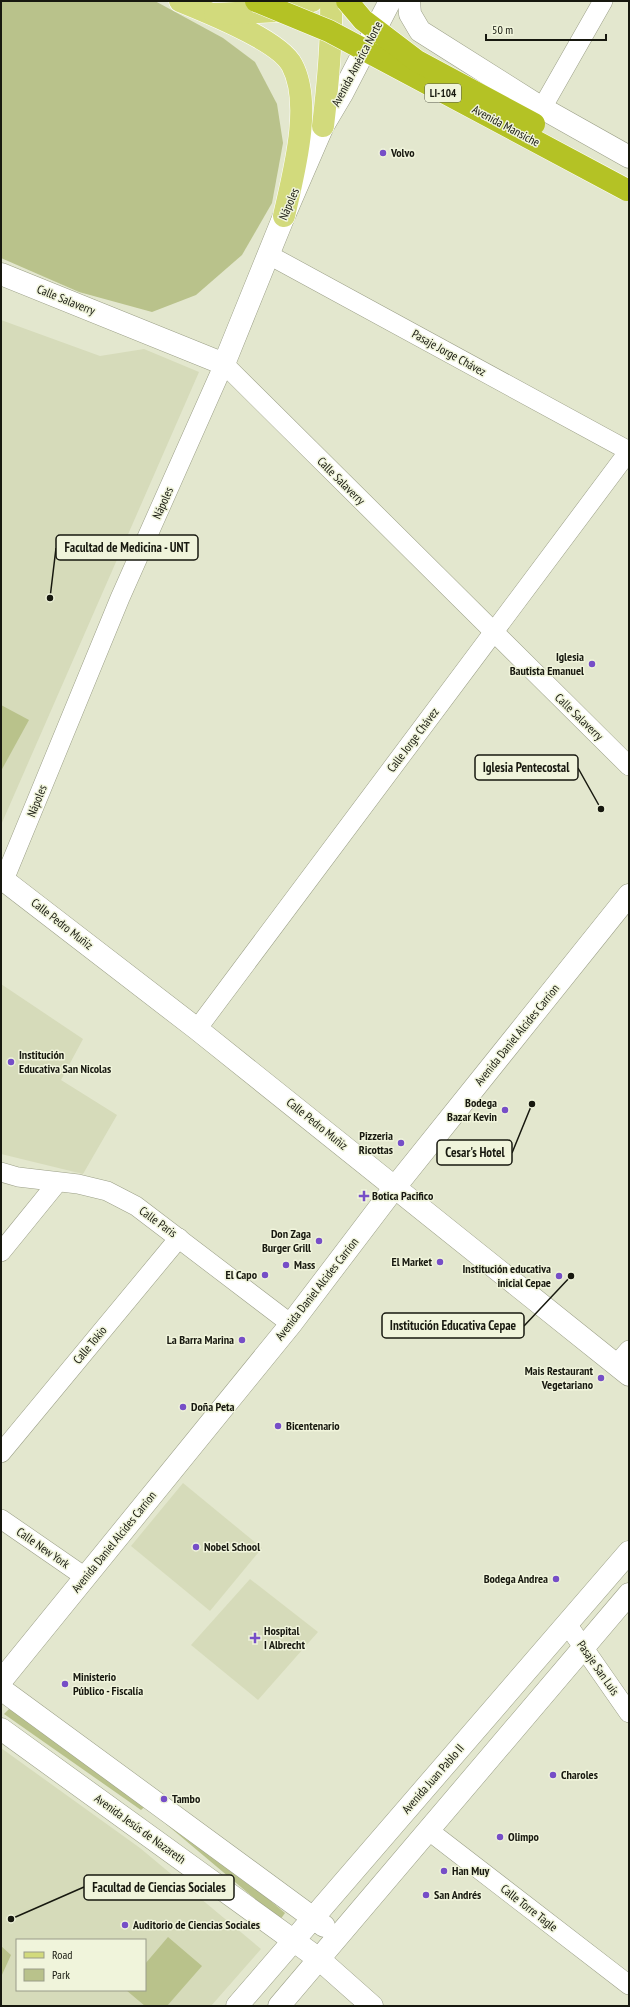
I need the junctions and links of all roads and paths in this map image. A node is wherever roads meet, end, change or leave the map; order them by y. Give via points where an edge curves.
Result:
1 (180, 1) edge
2 (256, 1) edge
3 (312, 1) edge
4 (331, 1) edge
5 (347, 1) edge
6 (390, 1) edge
7 (409, 1) edge
8 (603, 1) edge
9 (212, 14) junction
10 (542, 108) junction
11 (323, 126) junction
12 (629, 157) edge
13 (628, 182) edge
14 (284, 216) junction
15 (269, 255) junction
16 (1, 274) edge
17 (224, 364) junction
18 (629, 451) edge
19 (493, 633) junction
20 (629, 766) edge
21 (3, 879) edge
22 (629, 895) edge
23 (197, 1028) junction
24 (1, 1172) edge
25 (57, 1183) junction
26 (396, 1187) junction
27 (179, 1238) junction
28 (1, 1252) edge
29 (291, 1324) junction
30 (625, 1363) edge
31 (1, 1453) edge
32 (1, 1519) edge
33 (629, 1552) edge
34 (85, 1577) junction
35 (629, 1594) edge
36 (567, 1624) junction
37 (583, 1648) junction
38 (1, 1681) edge
39 (514, 1686) junction
40 (1, 1689) edge
41 (534, 1706) junction
42 (629, 1713) edge
43 (1, 1728) edge
44 (428, 1830) junction
45 (314, 1918) junction
46 (338, 1936) junction
47 (293, 1941) junction
48 (318, 1959) junction
49 (629, 1985) edge
50 (237, 2006) edge
51 (279, 2006) edge
52 (372, 2006) edge

1 - 9 main road
2 - 13 highway, Avenida Mansiche / LI-104, bridge via 329,31
3 - 9 main road via 278,11
4 - 11 main road via 332,35
5 - 13 highway, Avenida Mansiche, bridge via 364,20 417,61
6 - 11 main road, Avenida América Norte
7 - 10 main road via 410,14 420,31
8 - 10 street
9 - 14 main road via 272,45 292,64 300,86 302,117
10 - 12 main road
11 - 14 main road, Nápoles
14 - 15 main road, Nápoles
15 - 17 main road, Nápoles
15 - 18 street, Pasaje Jorge Chávez
16 - 17 main road, Calle Salaverry
17 - 19 street, Calle Salaverry
17 - 21 street, Nápoles via 120,598
18 - 19 street, Calle Jorge Chávez
19 - 20 street, Calle Salaverry
19 - 23 street, Calle Jorge Chávez
21 - 23 main road, Calle Pedro Muñiz
22 - 26 main road, Avenida Daniel Alcides Carrion
23 - 26 main road, Calle Pedro Muñiz
24 - 25 street, Calle Paris
25 - 27 street, Calle Paris via 78,1184 108,1191 136,1206
25 - 28 street
26 - 29 main road, Avenida Daniel Alcides Carrion
26 - 30 main road, Calle Pedro Muñiz
27 - 29 street, Calle Paris
27 - 31 street, Calle Tokio
29 - 34 main road, Avenida Daniel Alcides Carrion
32 - 34 street, Calle New York
33 - 36 main road, Avenida Juan Pablo II
34 - 38 main road, Avenida Daniel Alcides Carrion
35 - 37 main road
36 - 37 street, Pasaje San Luis
36 - 39 main road, Avenida Juan Pablo II
37 - 41 main road
37 - 42 street, Pasaje San Luis
39 - 41 main road
39 - 45 main road, Avenida Juan Pablo II
40 - 45 main road
41 - 44 main road
43 - 47 main road, Avenida Jesús de Nazareth
44 - 46 main road
44 - 49 street, Calle Torre Tagle
45 - 46 main road
45 - 47 main road, Avenida Juan Pablo II
46 - 48 main road
47 - 48 main road, Avenida Jesús de Nazareth
47 - 50 main road, Avenida Juan Pablo II
48 - 51 main road
48 - 52 main road, Avenida Jesús de Nazareth

